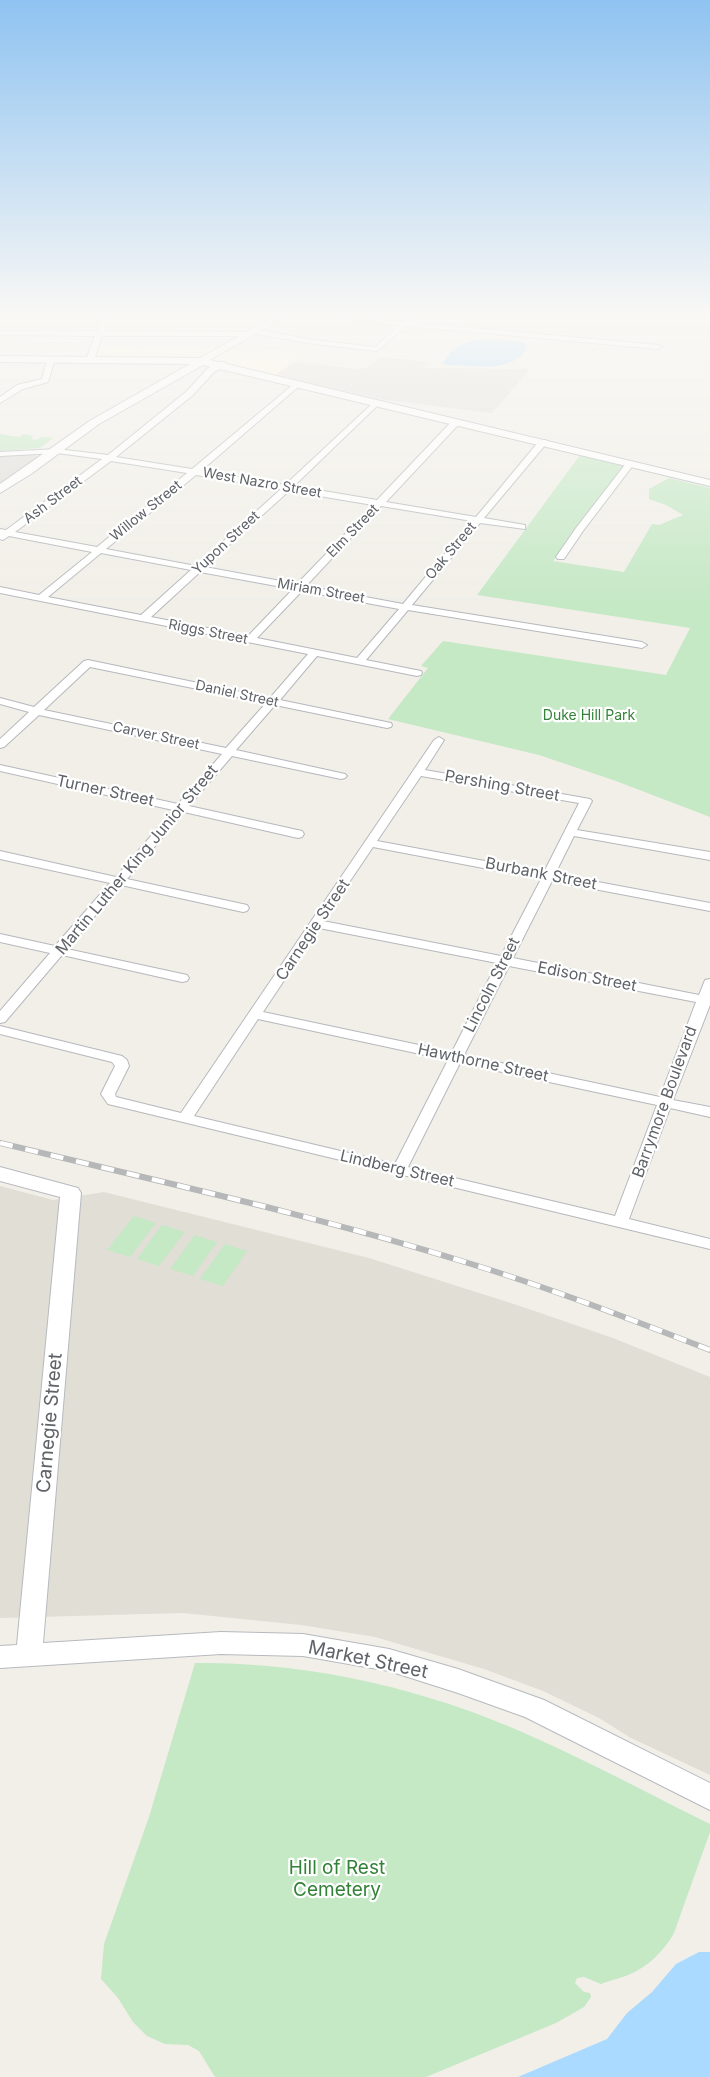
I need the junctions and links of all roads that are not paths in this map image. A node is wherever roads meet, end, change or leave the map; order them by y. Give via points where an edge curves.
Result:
1 (111, 413) edge
2 (165, 413) edge
3 (262, 413) edge
4 (365, 413) edge
5 (415, 413) edge
6 (456, 422) junction
7 (543, 442) junction
8 (57, 451) junction
9 (0, 454) edge
10 (110, 458) junction
11 (630, 464) junction
12 (194, 472) junction
13 (710, 483) edge
14 (286, 488) junction
15 (0, 489) edge
16 (379, 503) junction
17 (477, 521) junction
18 (522, 528) dead end
19 (2, 535) edge
20 (98, 550) junction
21 (561, 557) dead end
22 (199, 568) junction
23 (299, 587) junction
24 (0, 590) edge
25 (41, 598) junction
26 (405, 607) junction
27 (142, 619) junction
28 (250, 640) junction
29 (642, 645) dead end
30 (315, 652) junction
31 (360, 661) junction
32 (417, 674) dead end
33 (0, 701) edge
34 (272, 701) junction
35 (36, 711) junction
36 (387, 724) dead end
37 (439, 740) dead end
38 (0, 745) edge
39 (229, 752) junction
40 (0, 768) edge
41 (418, 772) junction
42 (341, 776) dead end
43 (586, 801) joint
44 (182, 808) junction
45 (570, 832) junction
46 (298, 834) dead end
47 (371, 843) junction
48 (0, 855) edge
49 (710, 856) edge
50 (548, 875) junction
51 (119, 882) junction
52 (710, 906) edge
53 (243, 908) dead end
54 (317, 924) junction
55 (0, 938) edge
56 (60, 951) junction
57 (505, 960) junction
58 (182, 978) dead end
59 (710, 982) edge
60 (706, 1001) edge
61 (255, 1014) junction
62 (0, 1019) edge
63 (0, 1030) edge
64 (456, 1057) junction
65 (665, 1102) junction
66 (710, 1112) edge
67 (185, 1118) junction
68 (399, 1170) junction
69 (0, 1174) edge
70 (71, 1193) joint
71 (620, 1222) junction
72 (710, 1244) edge
73 (29, 1654) junction
74 (0, 1656) edge
75 (710, 1796) edge

1 - 8 main road
2 - 10 street, Ash Street
3 - 12 street, Willow Street
4 - 14 street, Yupon Street
5 - 6 main road
6 - 7 main road
6 - 16 street, Elm Street
7 - 11 main road
7 - 17 street, Oak Street
8 - 9 street, West Nazro Street
8 - 10 street, West Nazro Street
8 - 15 main road
10 - 12 street, West Nazro Street
10 - 19 street, Ash Street
11 - 13 main road
11 - 21 street
12 - 14 street, West Nazro Street
12 - 20 street, Willow Street
14 - 16 street, West Nazro Street
14 - 22 street, Yupon Street
16 - 17 street, West Nazro Street
16 - 23 street, Elm Street
17 - 18 street, West Nazro Street
17 - 26 street, Oak Street
19 - 20 street, Miriam Street
20 - 22 street, Miriam Street
20 - 25 street, Willow Street
22 - 23 street, Miriam Street
22 - 27 street, Yupon Street
23 - 26 street, Miriam Street
23 - 28 street, Elm Street
24 - 25 street, Riggs Street
25 - 27 street, Riggs Street
26 - 29 street, Miriam Street
26 - 31 street, Oak Street
27 - 28 street, Riggs Street
28 - 30 street, Riggs Street
30 - 31 street, Riggs Street
30 - 34 street, Martin Luther King Junior Street
31 - 32 street, Riggs Street
33 - 35 street, Carver Street
34 - 35 street, Daniel Street via 88,663
34 - 36 street, Daniel Street
34 - 39 street, Martin Luther King Junior Street
35 - 38 street
35 - 39 street, Carver Street
37 - 41 street, Carnegie Street
39 - 42 street, Carver Street
39 - 44 street, Martin Luther King Junior Street
40 - 44 street, Turner Street
41 - 43 street, Pershing Street
41 - 47 street, Carnegie Street
43 - 45 street, Lincoln Street
44 - 46 street, Turner Street
44 - 51 street, Martin Luther King Junior Street
45 - 49 street
45 - 50 street, Lincoln Street
47 - 50 street, Burbank Street
47 - 54 street, Carnegie Street
48 - 51 street
50 - 52 street, Burbank Street
50 - 57 street, Lincoln Street
51 - 53 street
51 - 56 street, Martin Luther King Junior Street
54 - 57 street, Edison Street
54 - 61 street, Carnegie Street
55 - 56 street
56 - 58 street
56 - 62 street, Martin Luther King Junior Street
57 - 60 street, Edison Street
57 - 64 street, Lincoln Street
59 - 60 street, Barrymore Boulevard
60 - 65 street, Barrymore Boulevard
61 - 64 street, Hawthorne Street
61 - 67 street, Carnegie Street
63 - 67 street, Lindberg Street via 117,1059 122,1066 108,1094 110,1099
64 - 65 street, Hawthorne Street
64 - 68 street, Lincoln Street
65 - 66 street, Hawthorne Street
65 - 71 street, Barrymore Boulevard
67 - 68 street, Lindberg Street
68 - 71 street, Lindberg Street
69 - 70 main road
70 - 73 main road, Carnegie Street
71 - 72 street, Lindberg Street
73 - 74 main road, Market Street
73 - 75 main road, Market Street via 221,1643 303,1645 389,1660 534,1708

